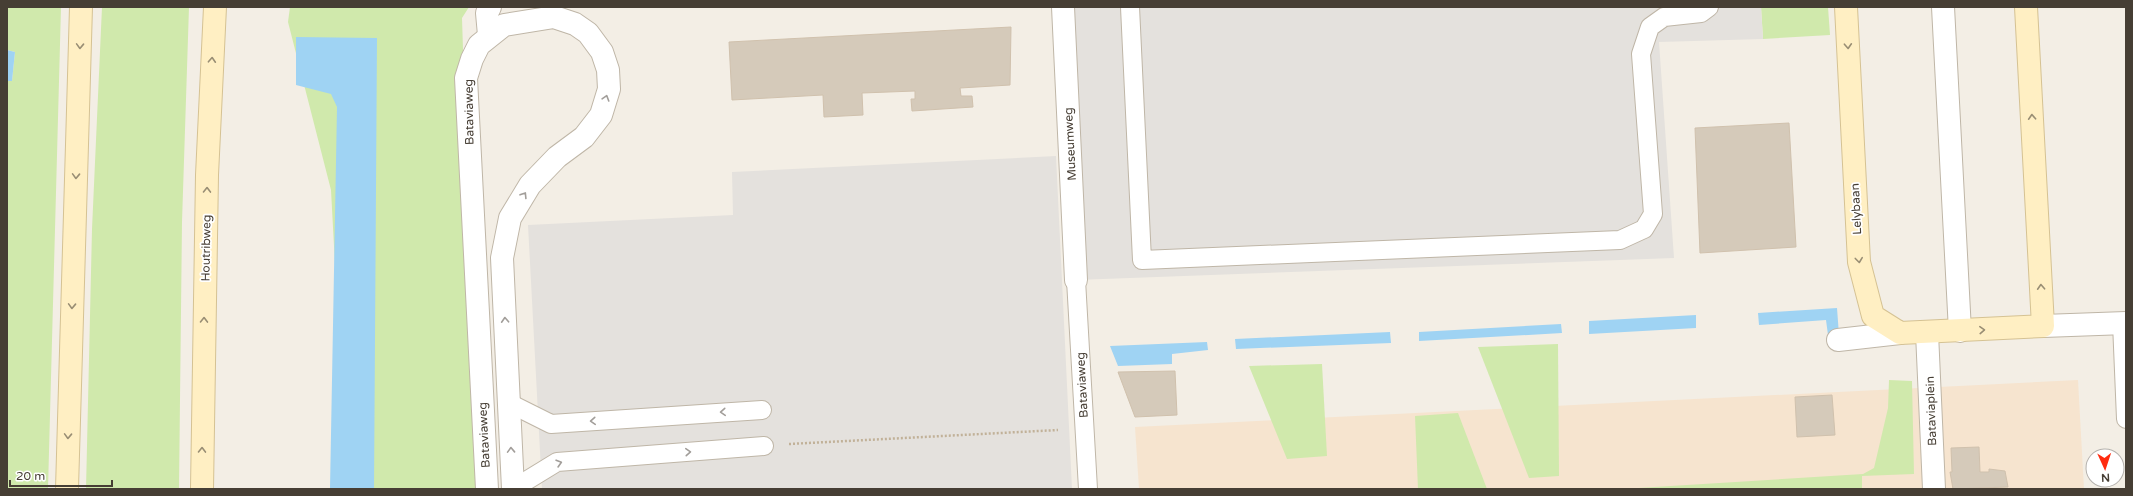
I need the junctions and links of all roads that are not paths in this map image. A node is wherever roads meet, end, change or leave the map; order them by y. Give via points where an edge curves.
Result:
1 (81, 7) edge
2 (215, 7) edge
3 (490, 7) edge
4 (1063, 7) edge
5 (1130, 7) edge
6 (1709, 7) edge
7 (1846, 7) edge
8 (1943, 7) edge
9 (2026, 7) edge
10 (574, 16) edge
11 (489, 35) junction
12 (1076, 280) joint
13 (2124, 323) edge
14 (2043, 326) junction
15 (1960, 331) junction
16 (1900, 333) junction
17 (1928, 333) junction
18 (1838, 340) dead end
19 (509, 403) junction
20 (762, 410) dead end
21 (2126, 419) edge
22 (764, 446) road end
23 (67, 489) edge
24 (202, 489) edge
25 (487, 489) edge
26 (513, 489) edge
27 (1088, 489) edge
28 (1934, 489) edge

1 -> 23 main road
24 -> 2 main road, Houtribweg via 207,175
3 - 11 street via 487,13
4 - 12 street, Museumweg
5 - 6 lane via 1142,260 1620,240 1644,229 1653,214 1641,54 1650,27 1664,17 1701,13
7 -> 16 main road, Lelybaan via 1859,262 1873,316
8 - 15 street
14 -> 9 main road
10 - 11 street, Bataviaweg via 526,20 504,25
19 -> 10 street, Bataviaweg via 502,258 510,218 530,185 556,158 584,137 601,115 609,89 608,70 602,52
11 - 25 street, Bataviaweg via 479,45 466,78
12 - 27 lane, Bataviaweg
13 - 14 street
13 - 21 lane
15 -> 14 main road
15 - 17 main road
16 - 17 main road
16 - 18 street
17 - 28 street, Bataviaplein
20 -> 19 lane via 551,424
26 -> 19 street, Bataviaweg
26 -> 22 lane via 557,462

